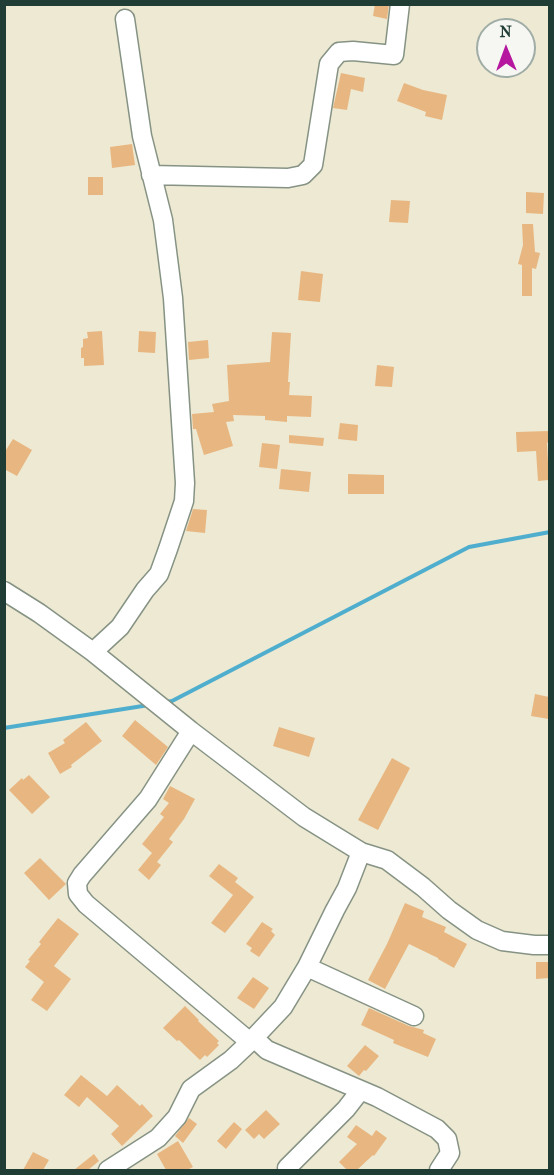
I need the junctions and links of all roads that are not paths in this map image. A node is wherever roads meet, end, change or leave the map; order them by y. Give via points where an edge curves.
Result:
1 (400, 4) edge
2 (125, 19) dead end
3 (151, 175) junction
4 (4, 591) edge
5 (93, 652) junction
6 (191, 731) junction
7 (361, 852) junction
8 (549, 945) edge
9 (307, 967) junction
10 (414, 1016) dead end
11 (252, 1040) junction
12 (360, 1091) junction
13 (287, 1168) dead end
14 (108, 1170) edge
15 (439, 1170) edge

1 - 3 street via 394,55 339,52 329,64 313,165 303,174 288,178
2 - 3 street
3 - 5 street via 163,220 173,298 184,501 159,574 120,627
4 - 5 street
5 - 6 street
6 - 7 street via 304,816
6 - 11 street via 148,799 82,875 77,884 78,894
7 - 8 street via 387,860 477,930 502,941
7 - 9 street
9 - 10 street
9 - 11 street via 283,1007
11 - 12 street
11 - 14 street via 191,1089 177,1117 158,1138
12 - 13 street
12 - 15 street via 437,1129 447,1140 450,1153

